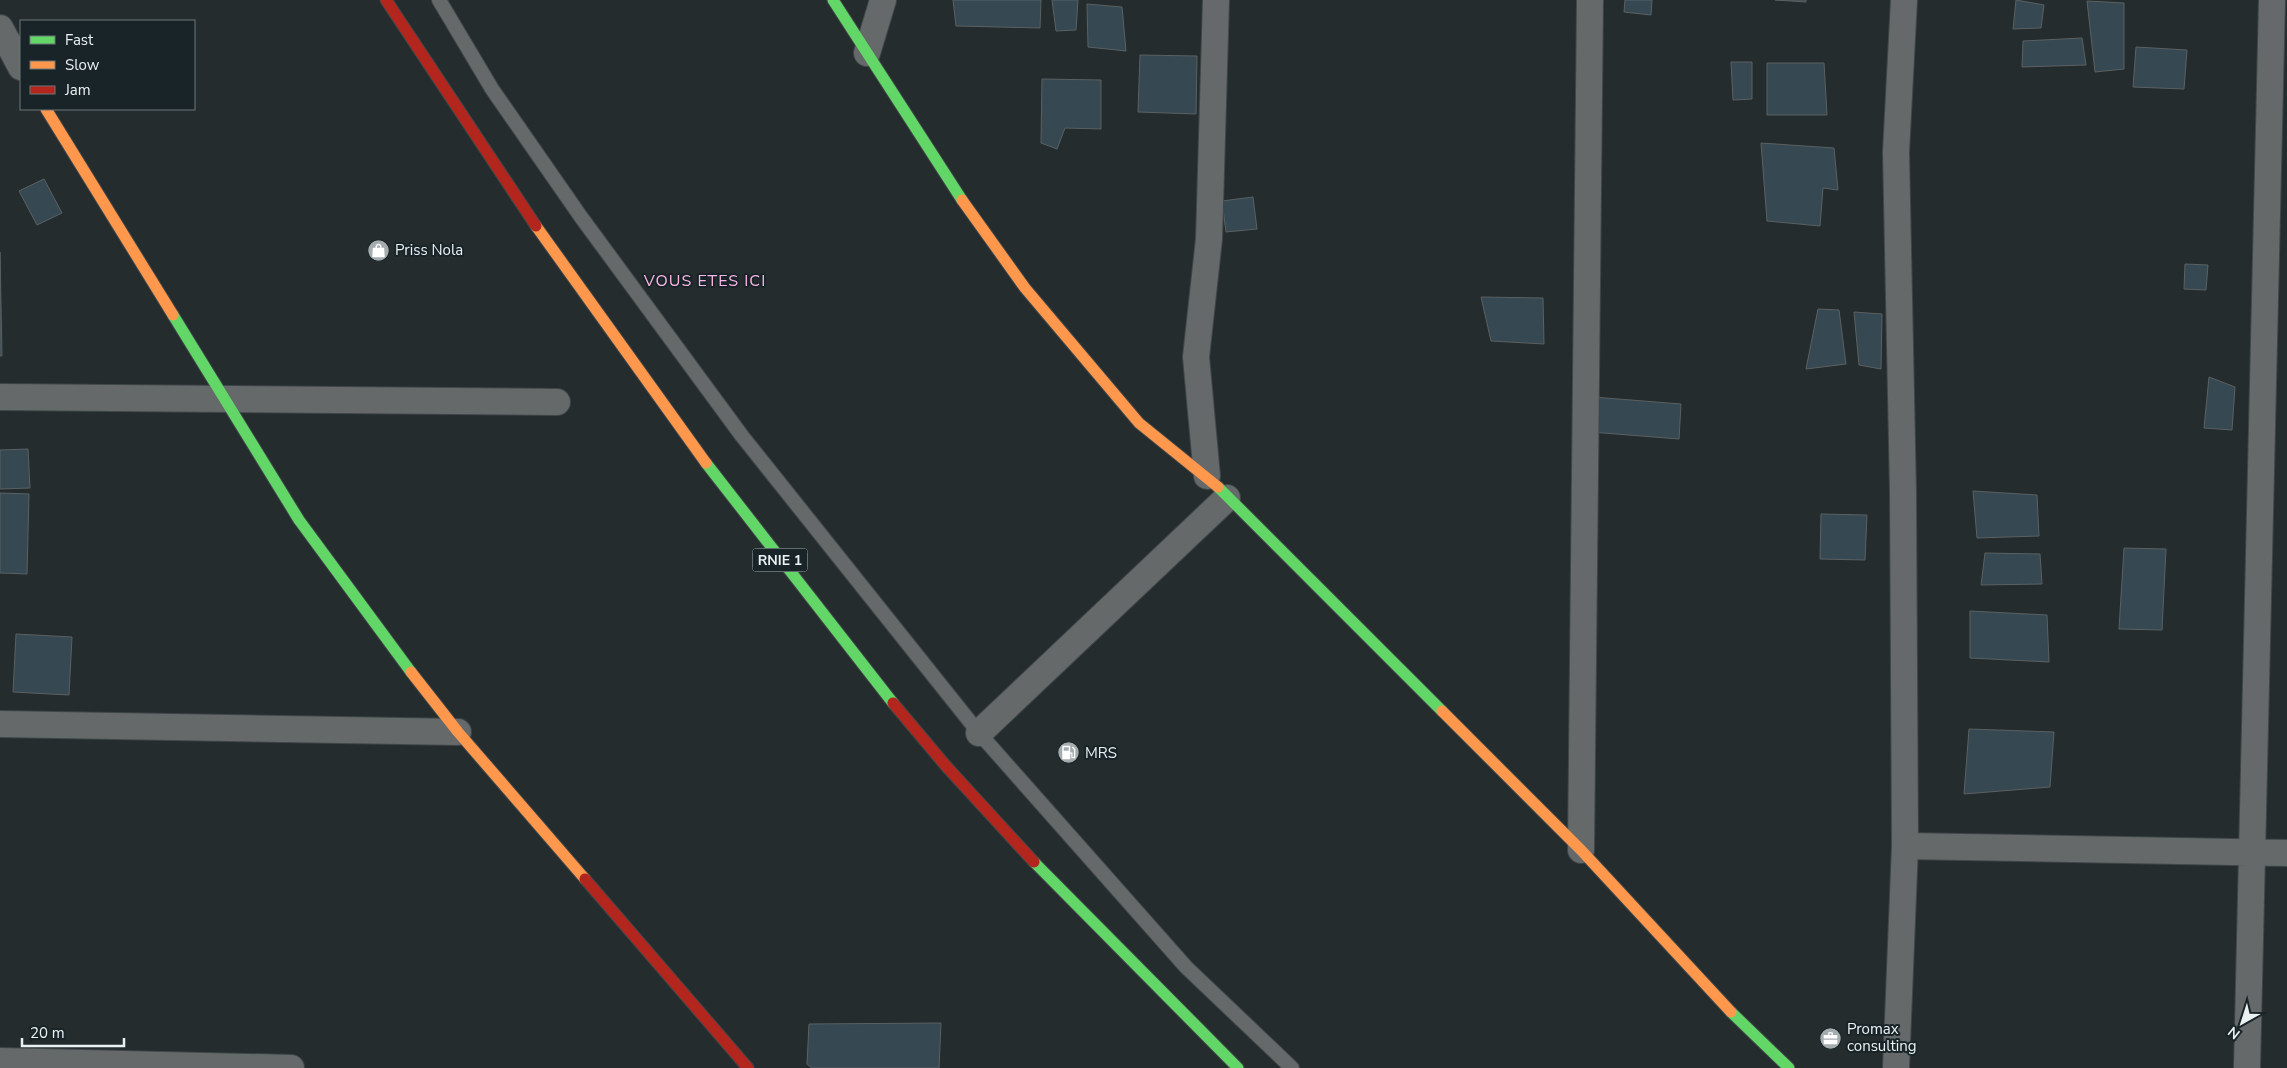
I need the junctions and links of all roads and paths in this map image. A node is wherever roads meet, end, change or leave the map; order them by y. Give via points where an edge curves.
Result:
1 (386, 0) edge
2 (439, 0) edge
3 (833, 0) edge
4 (883, 0) edge
5 (1216, 0) edge
6 (1590, 0) edge
7 (1904, 0) edge
8 (2272, 0) edge
9 (0, 28) edge
10 (867, 52) junction
11 (12, 62) edge
12 (47, 110) edge
13 (0, 397) edge
14 (223, 399) junction
15 (557, 402) dead end
16 (1207, 476) junction
17 (1227, 498) junction
18 (0, 724) edge
19 (458, 732) junction
20 (978, 733) junction
21 (1905, 846) junction
22 (1581, 850) junction
23 (2253, 852) junction
24 (2287, 853) edge
25 (0, 1061) edge
26 (291, 1068) edge
27 (748, 1068) edge
28 (1238, 1068) edge
29 (1292, 1068) edge
30 (1789, 1068) edge
31 (1896, 1068) edge
32 (2247, 1068) edge

1 - 28 main road, RNIE 1 via 460,115 624,354 787,569 945,765 1074,904
2 - 20 lane via 492,89 581,217 742,436
3 - 10 main road
4 - 10 street
5 - 16 street via 1209,239 1196,357
6 - 22 street
7 - 21 street via 1896,152 1903,482
8 - 23 street
9 - 11 street
10 - 16 main road via 978,225 1025,288 1139,424
12 - 14 main road
13 - 14 street
14 - 15 street
14 - 19 main road via 299,520 376,627
16 - 17 main road
17 - 20 street
17 - 22 main road
18 - 19 street
19 - 27 main road
20 - 29 lane via 1186,967
21 - 23 street
21 - 31 street
22 - 30 main road via 1747,1029
23 - 24 street
23 - 32 street
25 - 26 street

